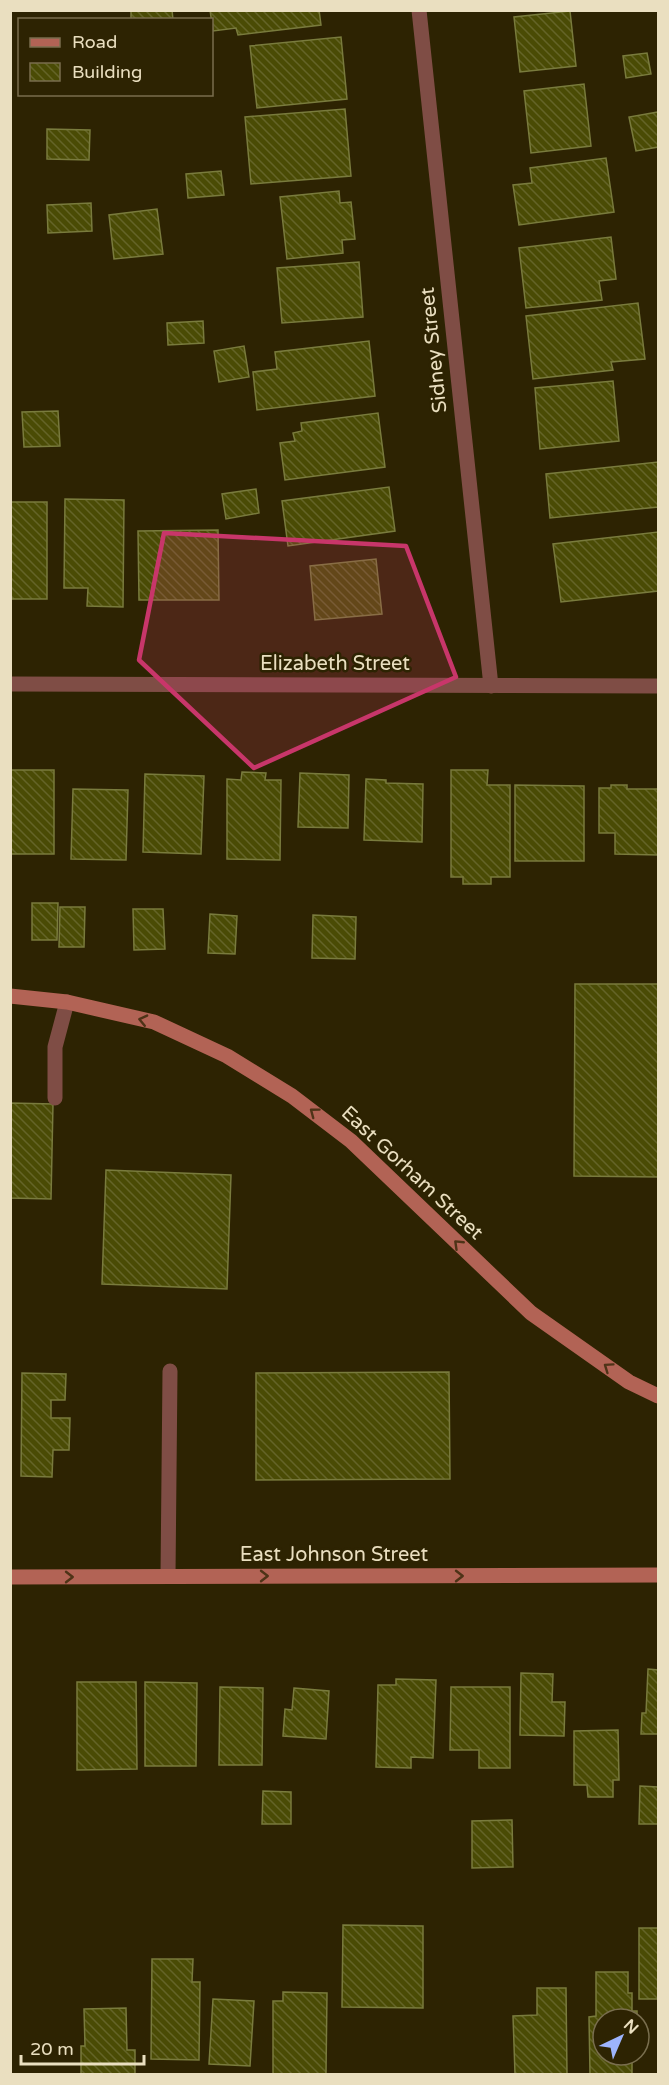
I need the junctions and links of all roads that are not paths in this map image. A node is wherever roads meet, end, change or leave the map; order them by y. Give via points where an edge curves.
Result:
1 (419, 10) edge
2 (10, 684) edge
3 (492, 686) junction
4 (658, 686) edge
5 (10, 996) edge
6 (67, 1002) junction
7 (55, 1098) dead end
8 (170, 1371) dead end
9 (658, 1396) edge
10 (658, 1575) edge
11 (168, 1576) junction
12 (10, 1577) edge

1 - 3 street, Sidney Street
2 - 3 street, Elizabeth Street
3 - 4 street, Elizabeth Street
5 - 6 main road, East Gorham Street
6 - 7 street via 55,1047
9 -> 6 main road, East Gorham Street via 629,1382 531,1312 351,1140 292,1096 227,1056 154,1022
8 - 11 street
11 -> 10 main road, East Johnson Street
12 -> 11 main road, East Johnson Street

